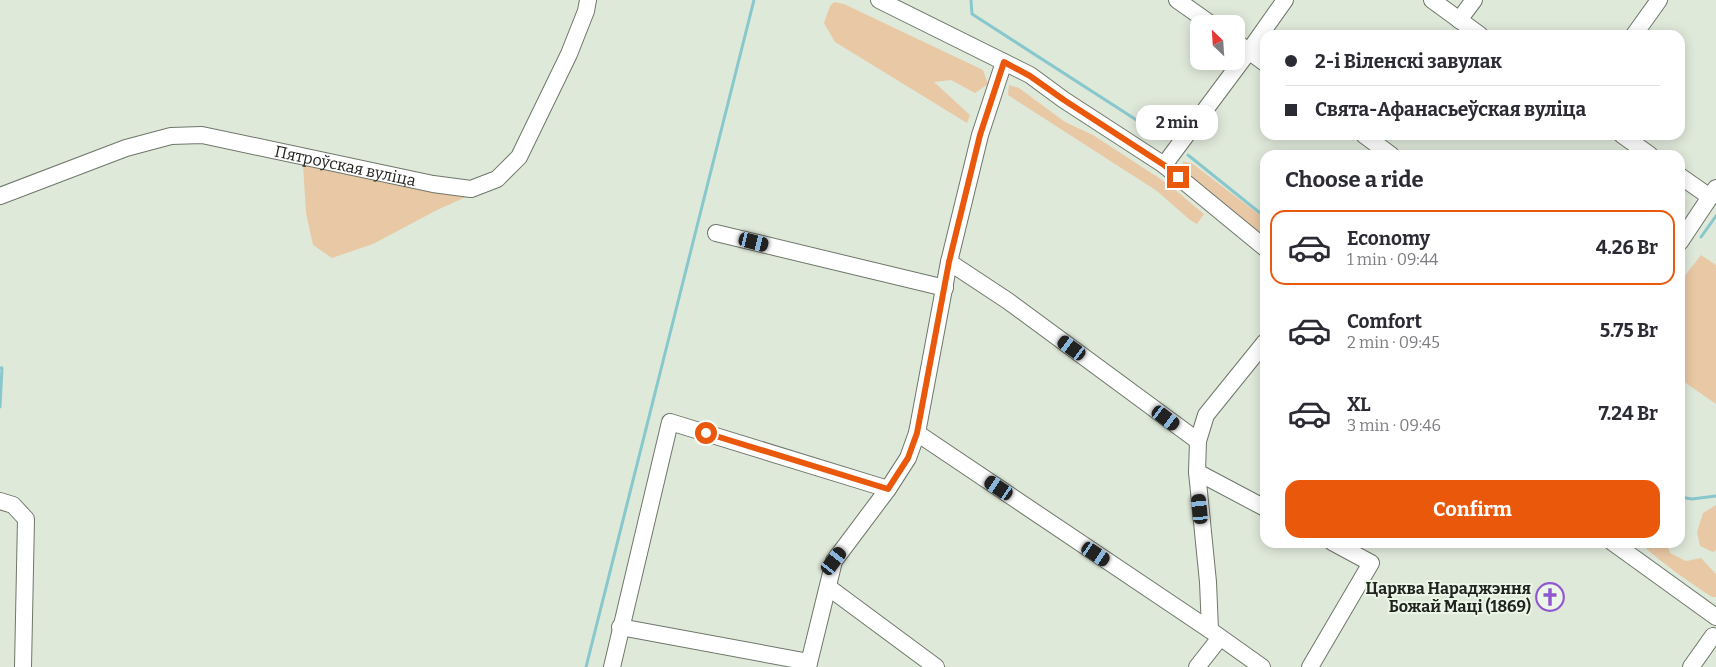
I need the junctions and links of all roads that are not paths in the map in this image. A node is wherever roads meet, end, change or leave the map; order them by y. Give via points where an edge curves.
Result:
1 (588, 0) edge
2 (879, 0) edge
3 (1177, 0) edge
4 (1285, 0) edge
5 (1432, 0) edge
6 (1474, 0) edge
7 (1659, 0) edge
8 (1198, 15) edge
9 (1459, 20) junction
10 (1473, 30) edge
11 (1638, 30) edge
12 (1245, 45) edge
13 (1245, 48) edge
14 (1260, 59) edge
15 (1004, 62) junction
16 (1228, 70) edge
17 (1371, 140) edge
18 (1629, 140) edge
19 (1384, 150) edge
20 (1643, 150) edge
21 (1164, 165) junction
22 (1685, 178) edge
23 (1713, 192) edge
24 (0, 196) edge
25 (716, 233) dead end
26 (1685, 234) edge
27 (1260, 244) edge
28 (949, 262) junction
29 (945, 288) junction
30 (1260, 348) edge
31 (917, 433) junction
32 (1198, 441) junction
33 (1197, 472) junction
34 (888, 489) junction
35 (0, 501) edge
36 (1260, 505) edge
37 (1343, 548) edge
38 (1620, 548) edge
39 (828, 587) junction
40 (1716, 618) edge
41 (620, 627) junction
42 (1215, 634) junction
43 (1714, 639) edge
44 (809, 664) edge
45 (23, 667) edge
46 (612, 667) edge
47 (936, 667) edge
48 (1197, 667) edge
49 (1262, 667) edge
50 (1310, 667) edge
51 (1690, 667) edge

1 - 24 street, Пятроўская вуліца via 569,54 519,157 496,179 471,189 433,184 202,135 170,136 126,148
2 - 15 street
3 - 8 street
4 - 12 street
5 - 9 street
6 - 9 street
7 - 11 street
9 - 10 street
13 - 14 street
15 - 21 street
15 - 28 street via 980,135
16 - 21 street
17 - 19 street
18 - 20 street
21 - 27 street
22 - 23 street
23 - 26 street
25 - 29 street
28 - 29 street
28 - 32 street via 1008,301
29 - 31 street
30 - 32 street via 1206,415
31 - 34 street via 908,458
31 - 42 street
32 - 33 street
33 - 36 street
33 - 42 street
34 - 39 street via 834,561
34 - 41 street via 670,422
35 - 45 street via 13,505 26,519
37 - 50 street via 1371,563
38 - 40 street
39 - 44 street
39 - 47 street
40 - 43 street via 1712,625
41 - 44 street
41 - 46 street
42 - 48 street
42 - 49 street
43 - 51 street

